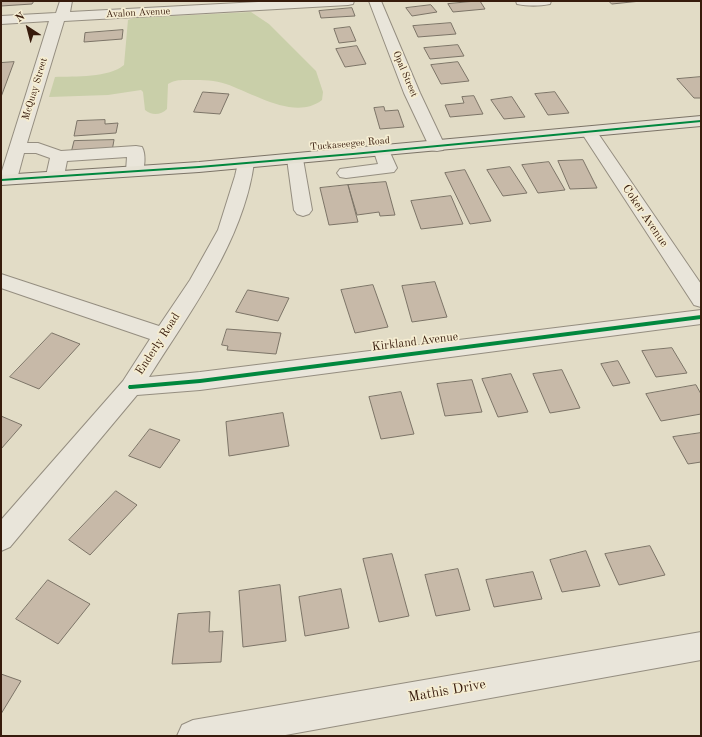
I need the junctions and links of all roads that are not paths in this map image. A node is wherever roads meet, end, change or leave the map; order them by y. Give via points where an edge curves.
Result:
1 (66, 1) edge
2 (348, 1) edge
3 (375, 1) edge
4 (522, 1) edge
5 (545, 1) edge
6 (201, 5) edge
7 (138, 7) edge
8 (59, 17) junction
9 (1, 20) edge
10 (701, 121) edge
11 (589, 132) junction
12 (436, 146) junction
13 (17, 148) junction
14 (382, 152) junction
15 (59, 156) junction
16 (295, 159) junction
17 (246, 163) junction
18 (136, 171) junction
19 (346, 172) dead end
20 (55, 176) junction
21 (5, 179) edge
22 (303, 210) dead end
23 (3, 282) edge
24 (701, 300) edge
25 (701, 316) edge
26 (164, 336) junction
27 (131, 387) junction
28 (1, 539) edge
29 (701, 646) edge
30 (193, 736) edge

1 - 8 street, McQuay Street via 63,13
2 - 6 street, Avalon Avenue
3 - 12 street, Opal Street
4 - 5 street
6 - 7 street, Avalon Avenue
7 - 8 street, Avalon Avenue
8 - 9 street, Avalon Avenue
8 - 13 street, McQuay Street
10 - 11 main road, Tuckaseegee Road
11 - 12 main road, Tuckaseegee Road
11 - 24 street, Coker Avenue
12 - 14 main road, Tuckaseegee Road
13 - 15 street via 38,148
13 - 21 street, McQuay Street
14 - 16 main road, Tuckaseegee Road
14 - 19 street via 388,168
15 - 18 street via 136,151
15 - 20 street
16 - 17 main road, Tuckaseegee Road
16 - 22 street
17 - 18 main road, Tuckaseegee Road
17 - 26 street, Enderly Road via 226,230 198,283
18 - 20 main road, Tuckaseegee Road
20 - 21 main road, Tuckaseegee Road
23 - 26 street
25 - 27 street, Kirkland Avenue via 200,381
26 - 27 street, Enderly Road
27 - 28 street, Enderly Road
29 - 30 street, Mathis Drive

